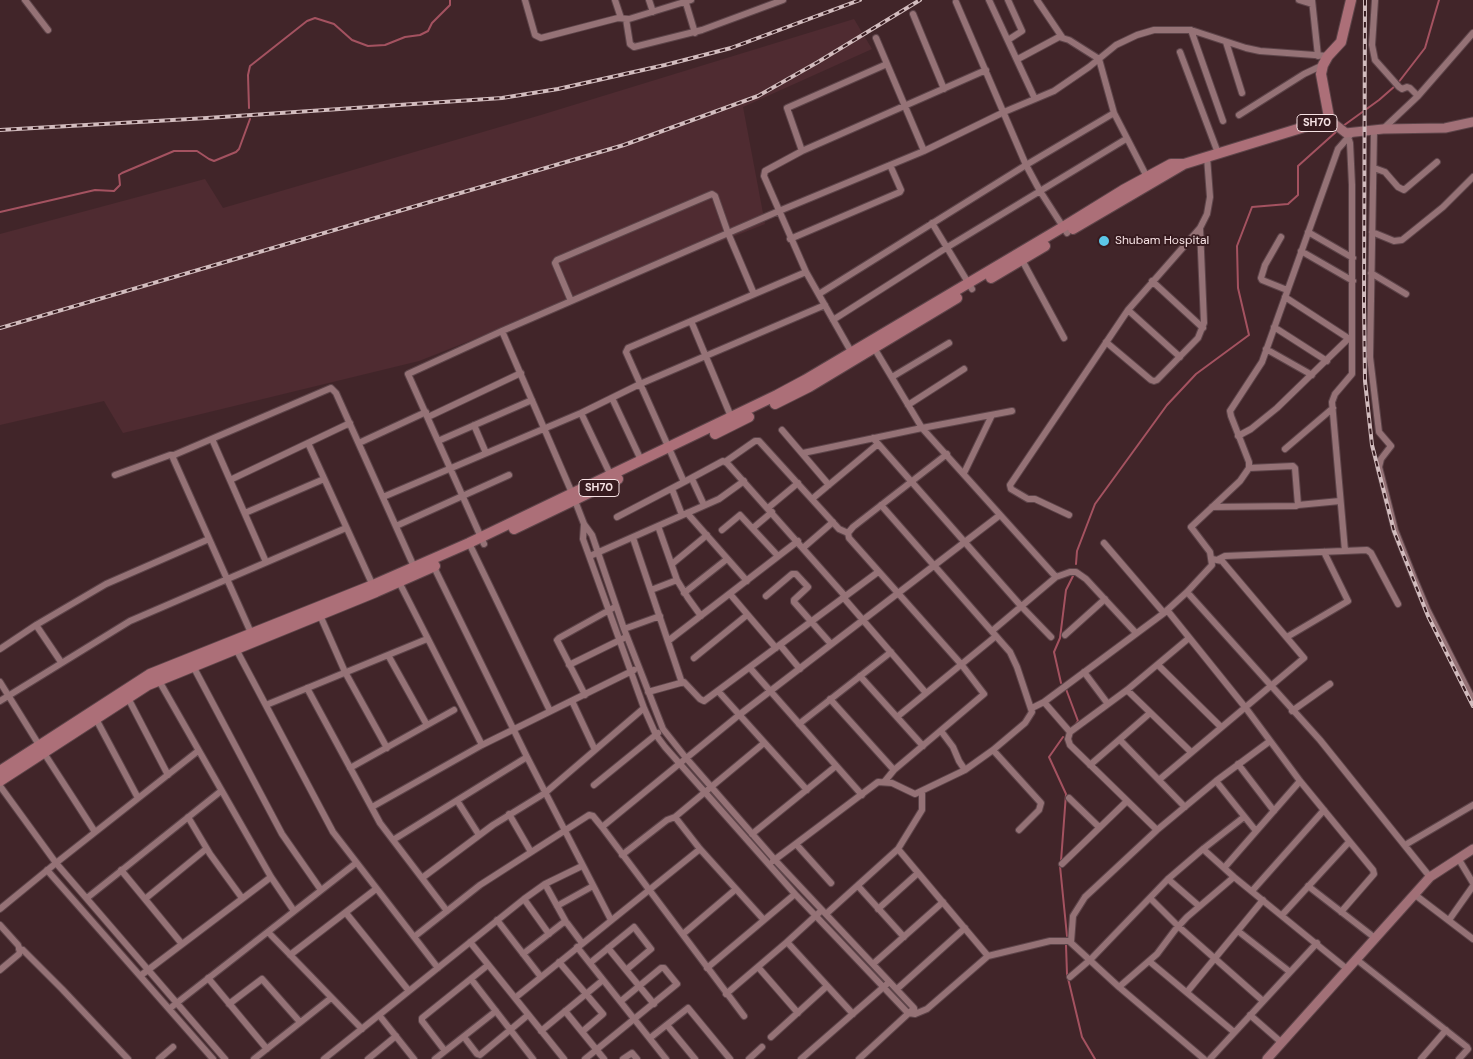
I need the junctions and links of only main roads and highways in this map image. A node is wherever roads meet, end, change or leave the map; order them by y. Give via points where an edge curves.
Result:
1 (1351, 0) edge
2 (1065, 230) junction
3 (970, 286) junction
4 (671, 450) junction
5 (612, 478) junction
6 (416, 571) junction
7 (374, 589) junction
8 (253, 637) junction
9 (156, 676) junction
10 (42, 750) junction
11 (0, 771) edge
12 (0, 781) edge

1 - 2 main road, SH70 via 1341,42 1323,59 1321,74 1332,121 1184,164 1175,171 1148,180
2 - 3 main road, SH70
2 - 3 main road, SH70 via 1022,260
3 - 4 main road, SH70 via 872,344 809,387
4 - 5 main road, SH70
4 - 5 main road, SH70 via 641,460
5 - 6 main road, SH70
6 - 7 main road, SH70
6 - 7 main road, SH70 via 399,582
7 - 8 main road, SH70
8 - 9 main road, SH70
8 - 9 main road, SH70 via 236,649
9 - 10 main road, SH70
9 - 10 main road, SH70 via 96,719
10 - 11 main road, SH70
10 - 12 main road, SH70

